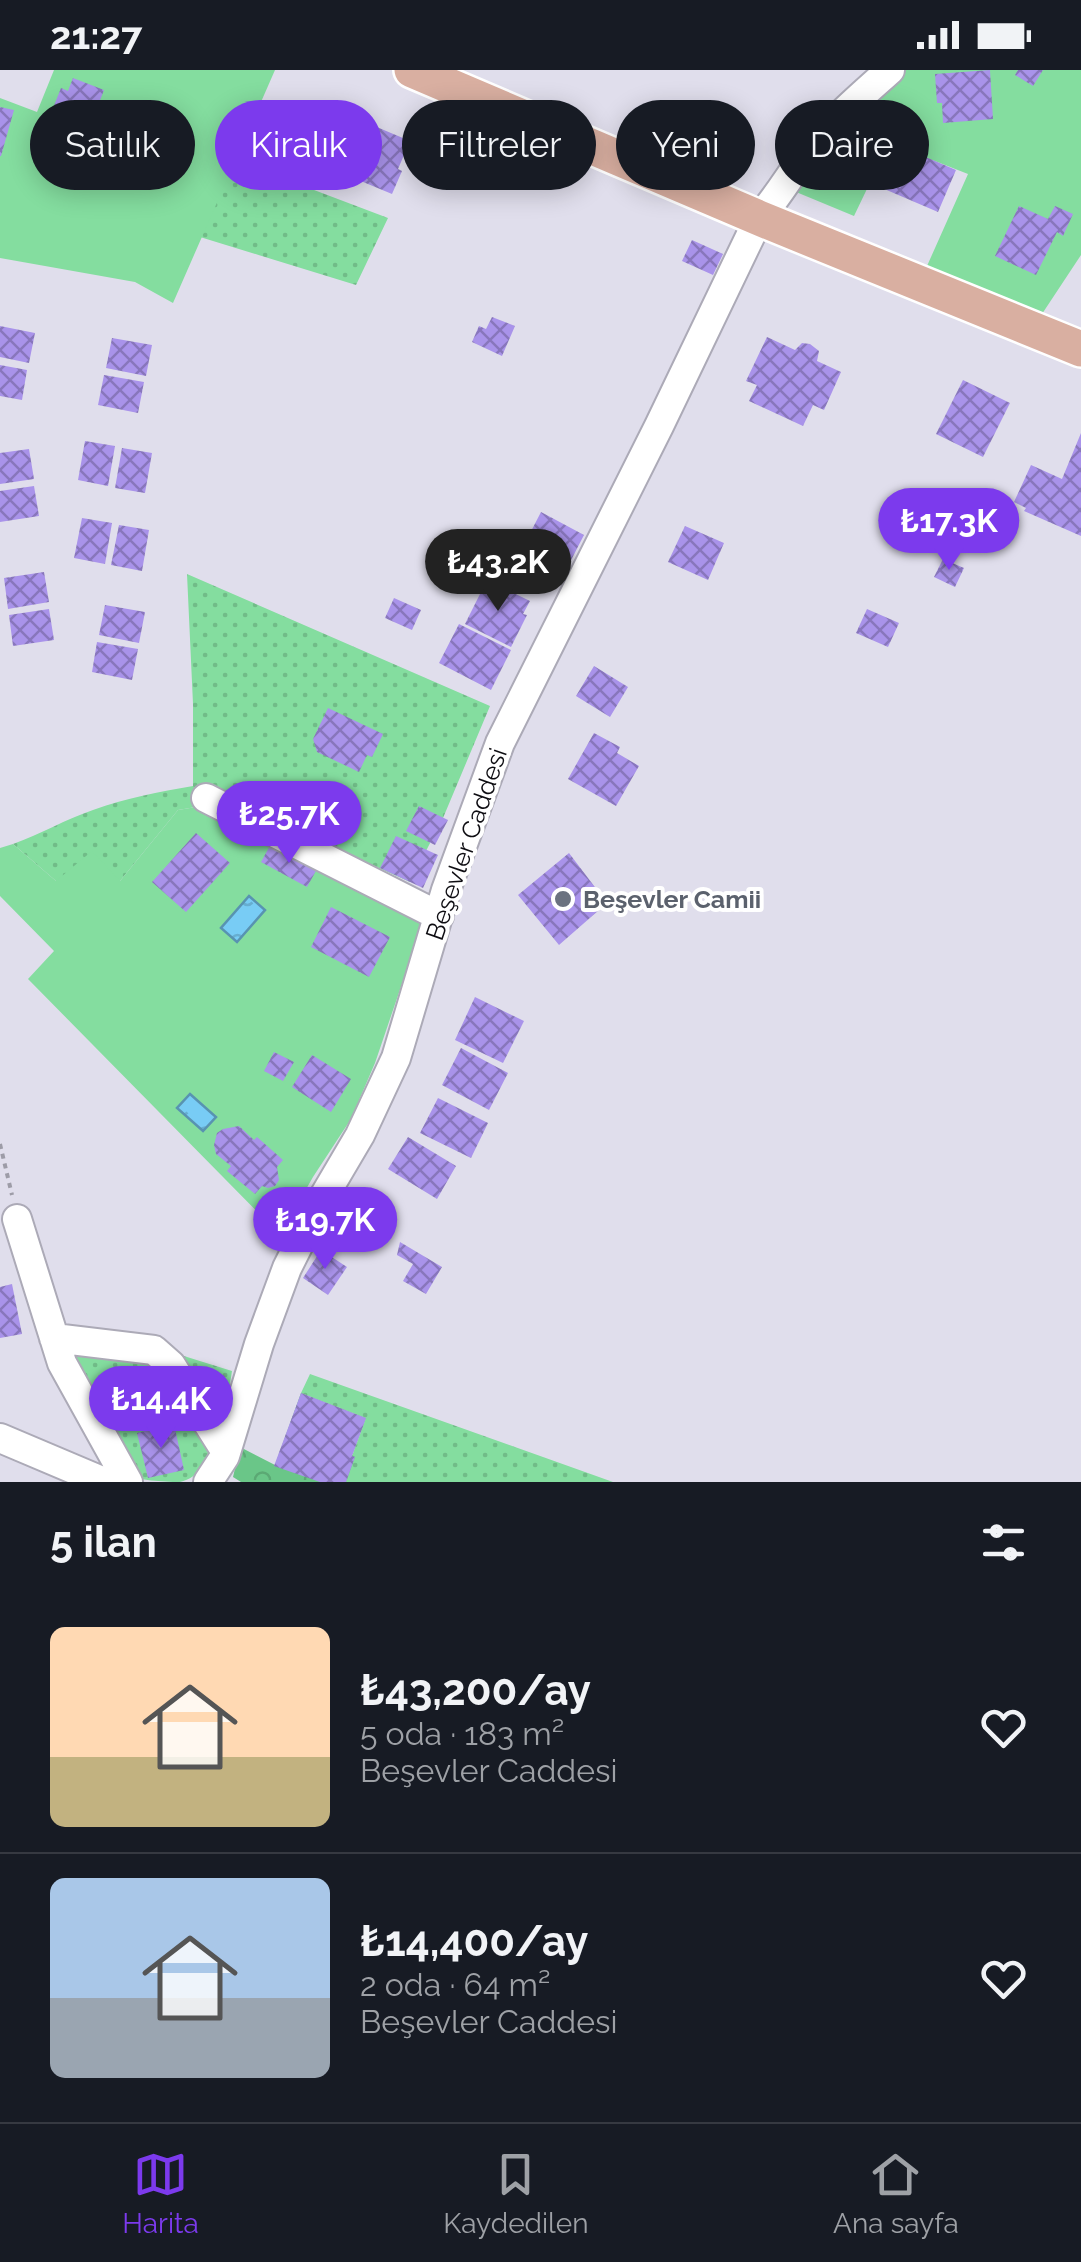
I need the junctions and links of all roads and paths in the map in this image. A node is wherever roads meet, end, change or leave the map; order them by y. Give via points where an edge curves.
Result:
1 (412, 70) edge
2 (890, 70) edge
3 (759, 218) junction
4 (1081, 349) edge
5 (206, 798) dead end
6 (439, 916) junction
7 (0, 1144) edge
8 (17, 1219) joint
9 (54, 1338) junction
10 (0, 1438) edge
11 (226, 1452) junction
12 (66, 1475) edge
13 (104, 1482) edge
14 (128, 1482) edge
15 (208, 1482) edge

1 - 3 main road
2 - 3 street, Beşevler Caddesi via 808,152
3 - 4 main road
3 - 6 street, Beşevler Caddesi via 500,743
5 - 6 street
6 - 11 street, Beşevler Caddesi via 396,1058 287,1268
7 - 8 path
8 - 9 street
9 - 11 street via 154,1350 171,1365
9 - 14 street
10 - 12 street
11 - 15 street, Beşevler Caddesi
12 - 13 street

